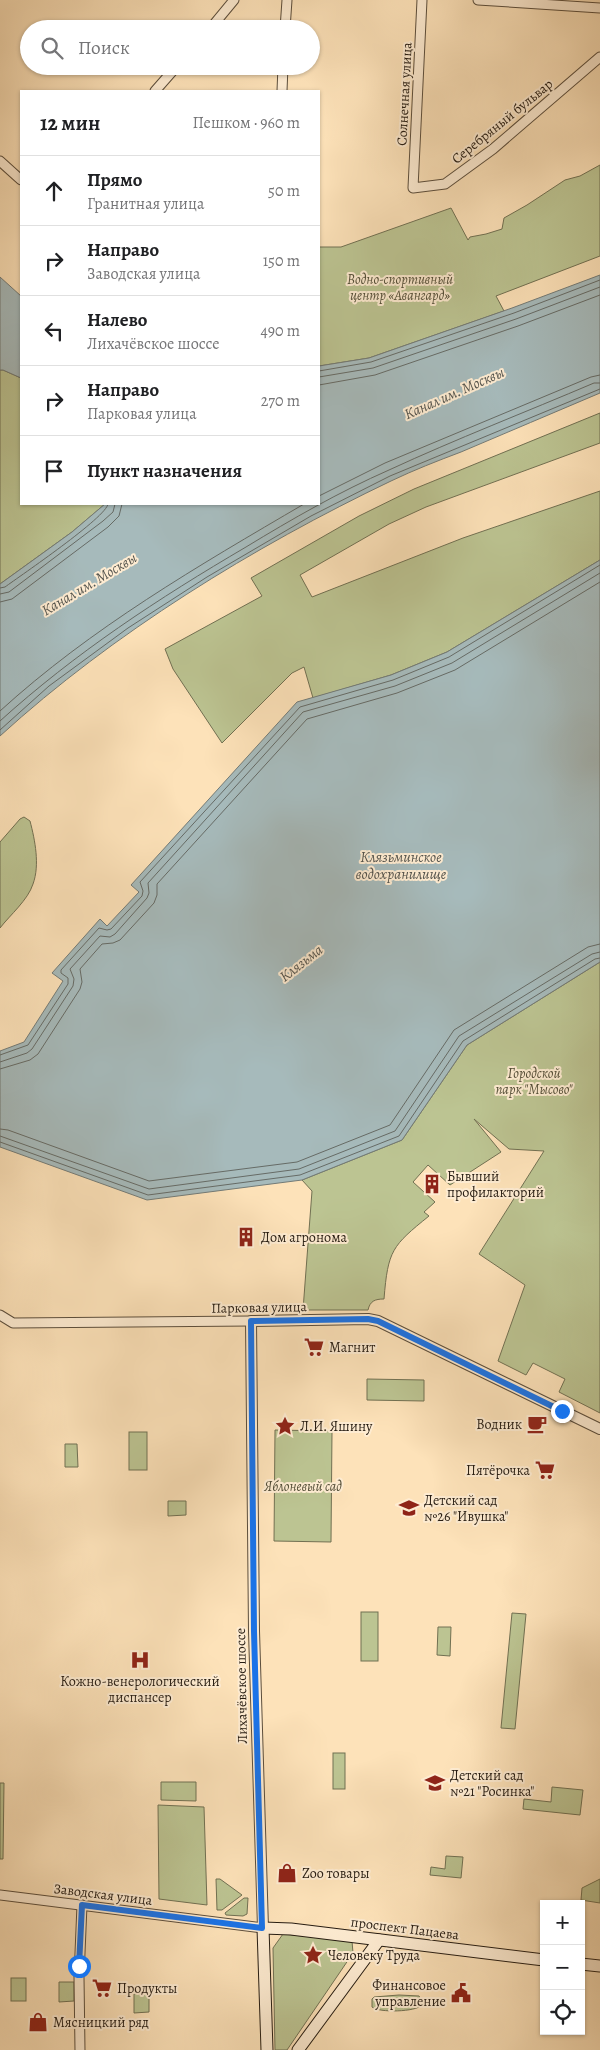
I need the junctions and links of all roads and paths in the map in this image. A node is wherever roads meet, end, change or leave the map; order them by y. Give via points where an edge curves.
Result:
1 (234, 0) edge
2 (287, 0) edge
3 (422, 0) edge
4 (478, 0) edge
5 (508, 1) edge
6 (600, 8) edge
7 (217, 20) edge
8 (286, 20) edge
9 (600, 57) edge
10 (169, 75) edge
11 (283, 75) edge
12 (156, 90) edge
13 (282, 90) edge
14 (0, 161) edge
15 (20, 179) edge
16 (413, 188) joint
17 (0, 1315) edge
18 (251, 1321) junction
19 (600, 1429) edge
20 (0, 1895) edge
21 (82, 1905) junction
22 (262, 1928) junction
23 (379, 1940) junction
24 (540, 1960) edge
25 (585, 1964) edge
26 (600, 1966) edge
27 (80, 2050) edge
28 (267, 2050) edge
29 (298, 2050) edge

1 - 7 street
2 - 8 street
3 - 16 street, Солнечная улица
4 - 5 street
5 - 6 street
9 - 16 street, Серебряный бульвар via 493,149 445,184
10 - 12 street
11 - 13 street
14 - 15 street
17 - 18 street, Парковая улица via 13,1323
18 - 19 street, Парковая улица via 378,1321
18 - 22 street, Лихачёвское шоссе via 254,1631
20 - 21 street, Заводская улица
21 - 22 street, Заводская улица
21 - 27 street
22 - 23 main road, проспект Пацаева
22 - 28 main road, Лихачёвское шоссе
23 - 24 main road, проспект Пацаева
23 - 29 main road
25 - 26 main road

